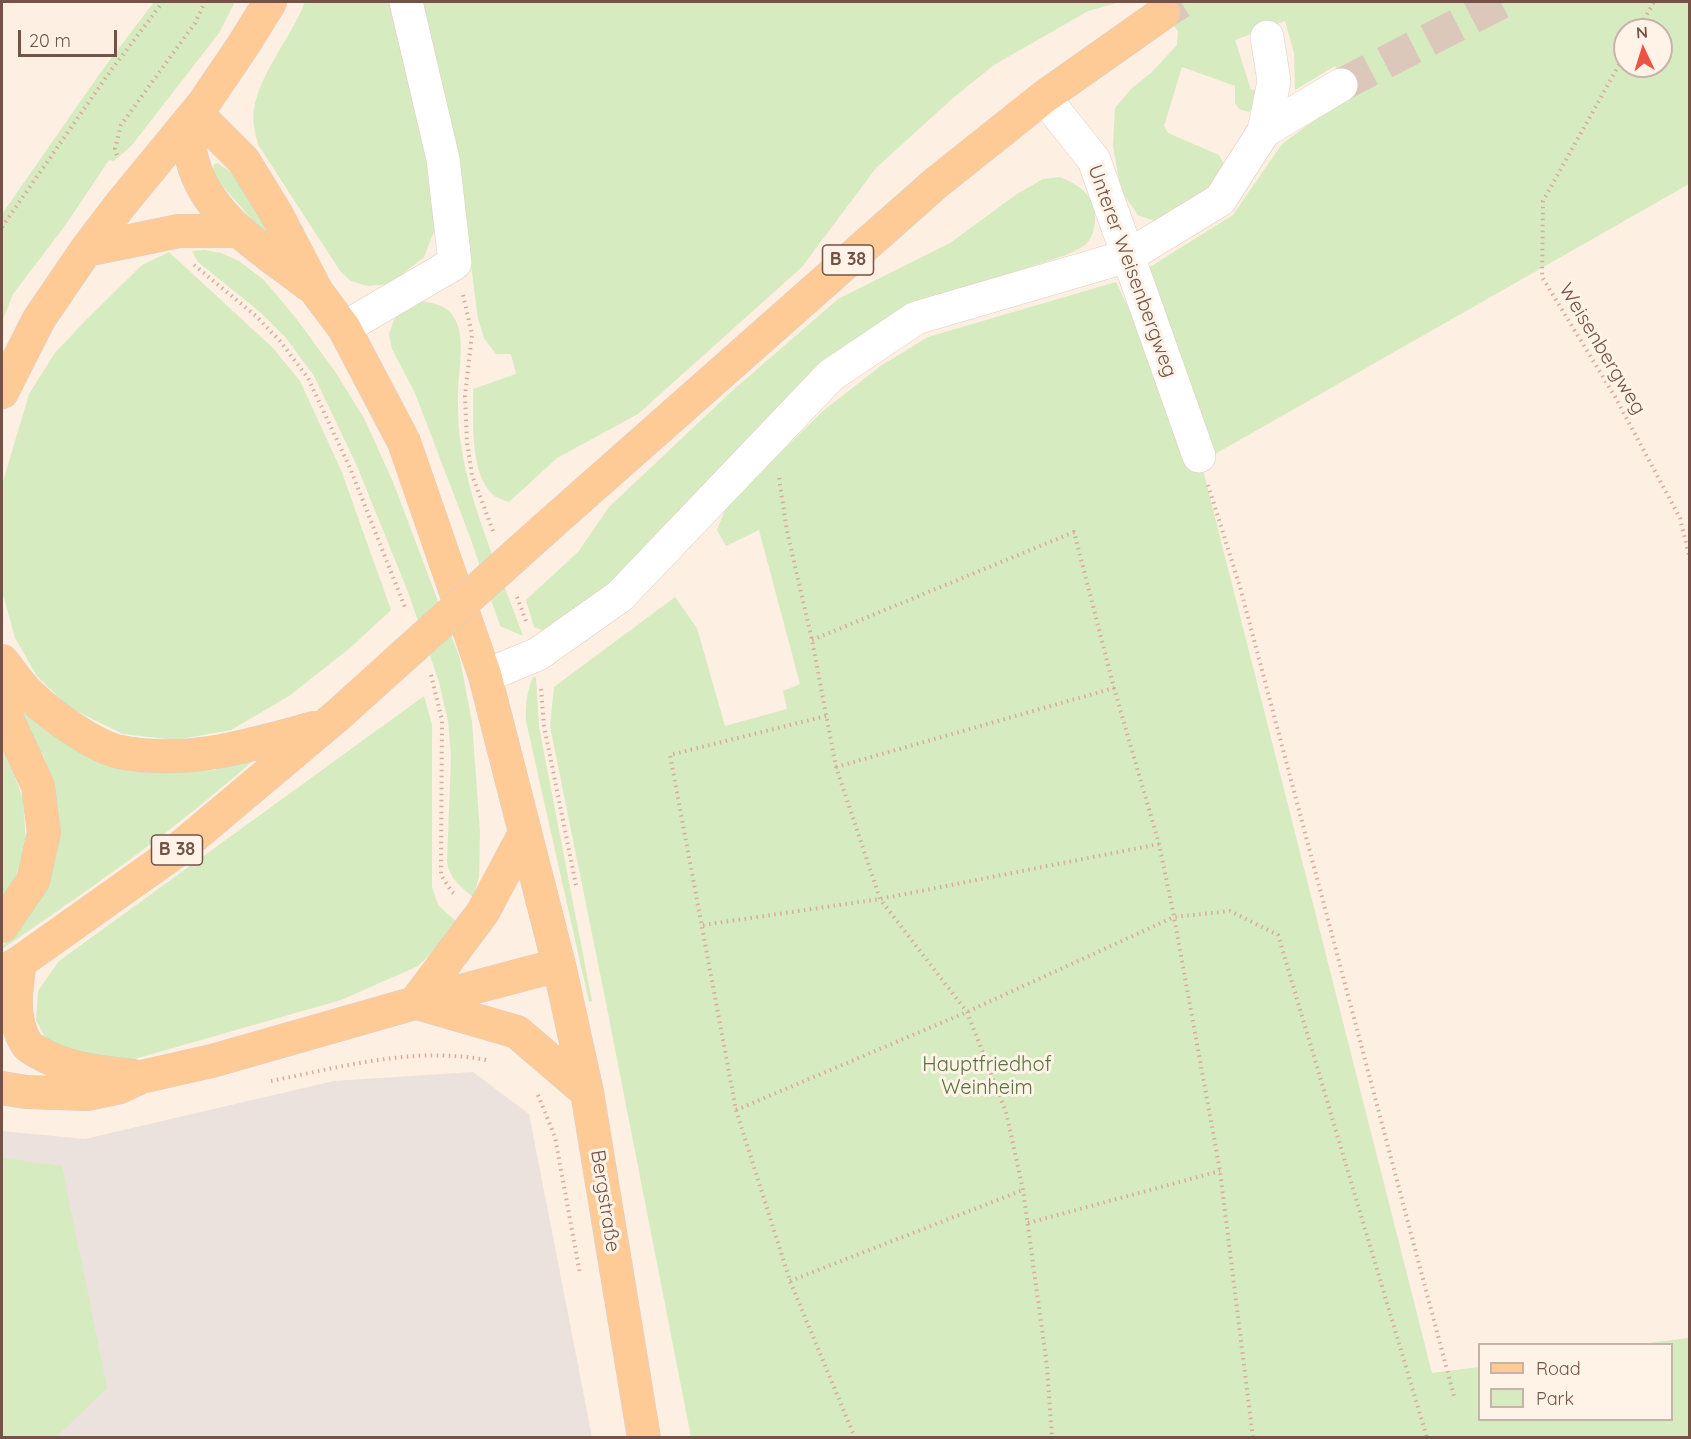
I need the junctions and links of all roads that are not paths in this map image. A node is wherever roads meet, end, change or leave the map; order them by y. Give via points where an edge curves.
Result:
1 (270, 2) edge
2 (406, 2) edge
3 (1164, 13) tunnel mouth
4 (1267, 37) dead end
5 (1341, 85) tunnel mouth
6 (1044, 97) junction
7 (192, 118) junction
8 (1255, 134) junction
9 (239, 231) junction
10 (86, 250) junction
11 (1128, 256) junction
12 (317, 291) junction
13 (344, 328) junction
14 (2, 392) edge
15 (1199, 456) road end
16 (2, 661) edge
17 (485, 676) junction
18 (2, 698) edge
19 (324, 725) junction
20 (525, 832) junction
21 (2, 926) edge
22 (559, 965) junction
23 (11, 968) edge
24 (415, 1003) junction
25 (141, 1077) junction
26 (2, 1088) edge
27 (587, 1092) junction
28 (644, 1437) edge

1 - 7 main road
2 - 13 lane via 443,159 455,263
3 - 6 main road, B 38
4 - 8 lane via 1274,81
5 - 8 lane
6 - 11 lane, Unterer Weisenbergweg via 1094,160
6 - 19 main road, B 38, bridge via 936,183
7 - 9 main road via 192,159 203,186
7 - 10 main road
7 - 12 main road via 244,161
8 - 11 lane via 1220,200
9 - 10 main road via 179,231
9 - 12 main road
10 - 14 main road via 39,319
11 - 15 lane, Unterer Weisenbergweg
11 - 17 lane via 916,318 831,375 620,596 538,654
12 - 13 main road, Bergstraße
13 - 17 main road, Bergstraße via 404,442
16 - 19 main road via 31,696 72,729 118,752 182,758 248,747
17 - 20 main road, Bergstraße
18 - 21 main road via 38,786 44,833 33,881
19 - 23 main road, B 38 via 175,852
20 - 22 main road, Bergstraße
20 - 24 main road via 483,912
22 - 24 main road
22 - 27 main road, Bergstraße
23 - 25 main road via 19,1028 27,1045 54,1062
24 - 25 main road via 212,1061
24 - 27 main road via 517,1032
25 - 26 main road via 120,1087 87,1094
27 - 28 main road, Bergstraße

